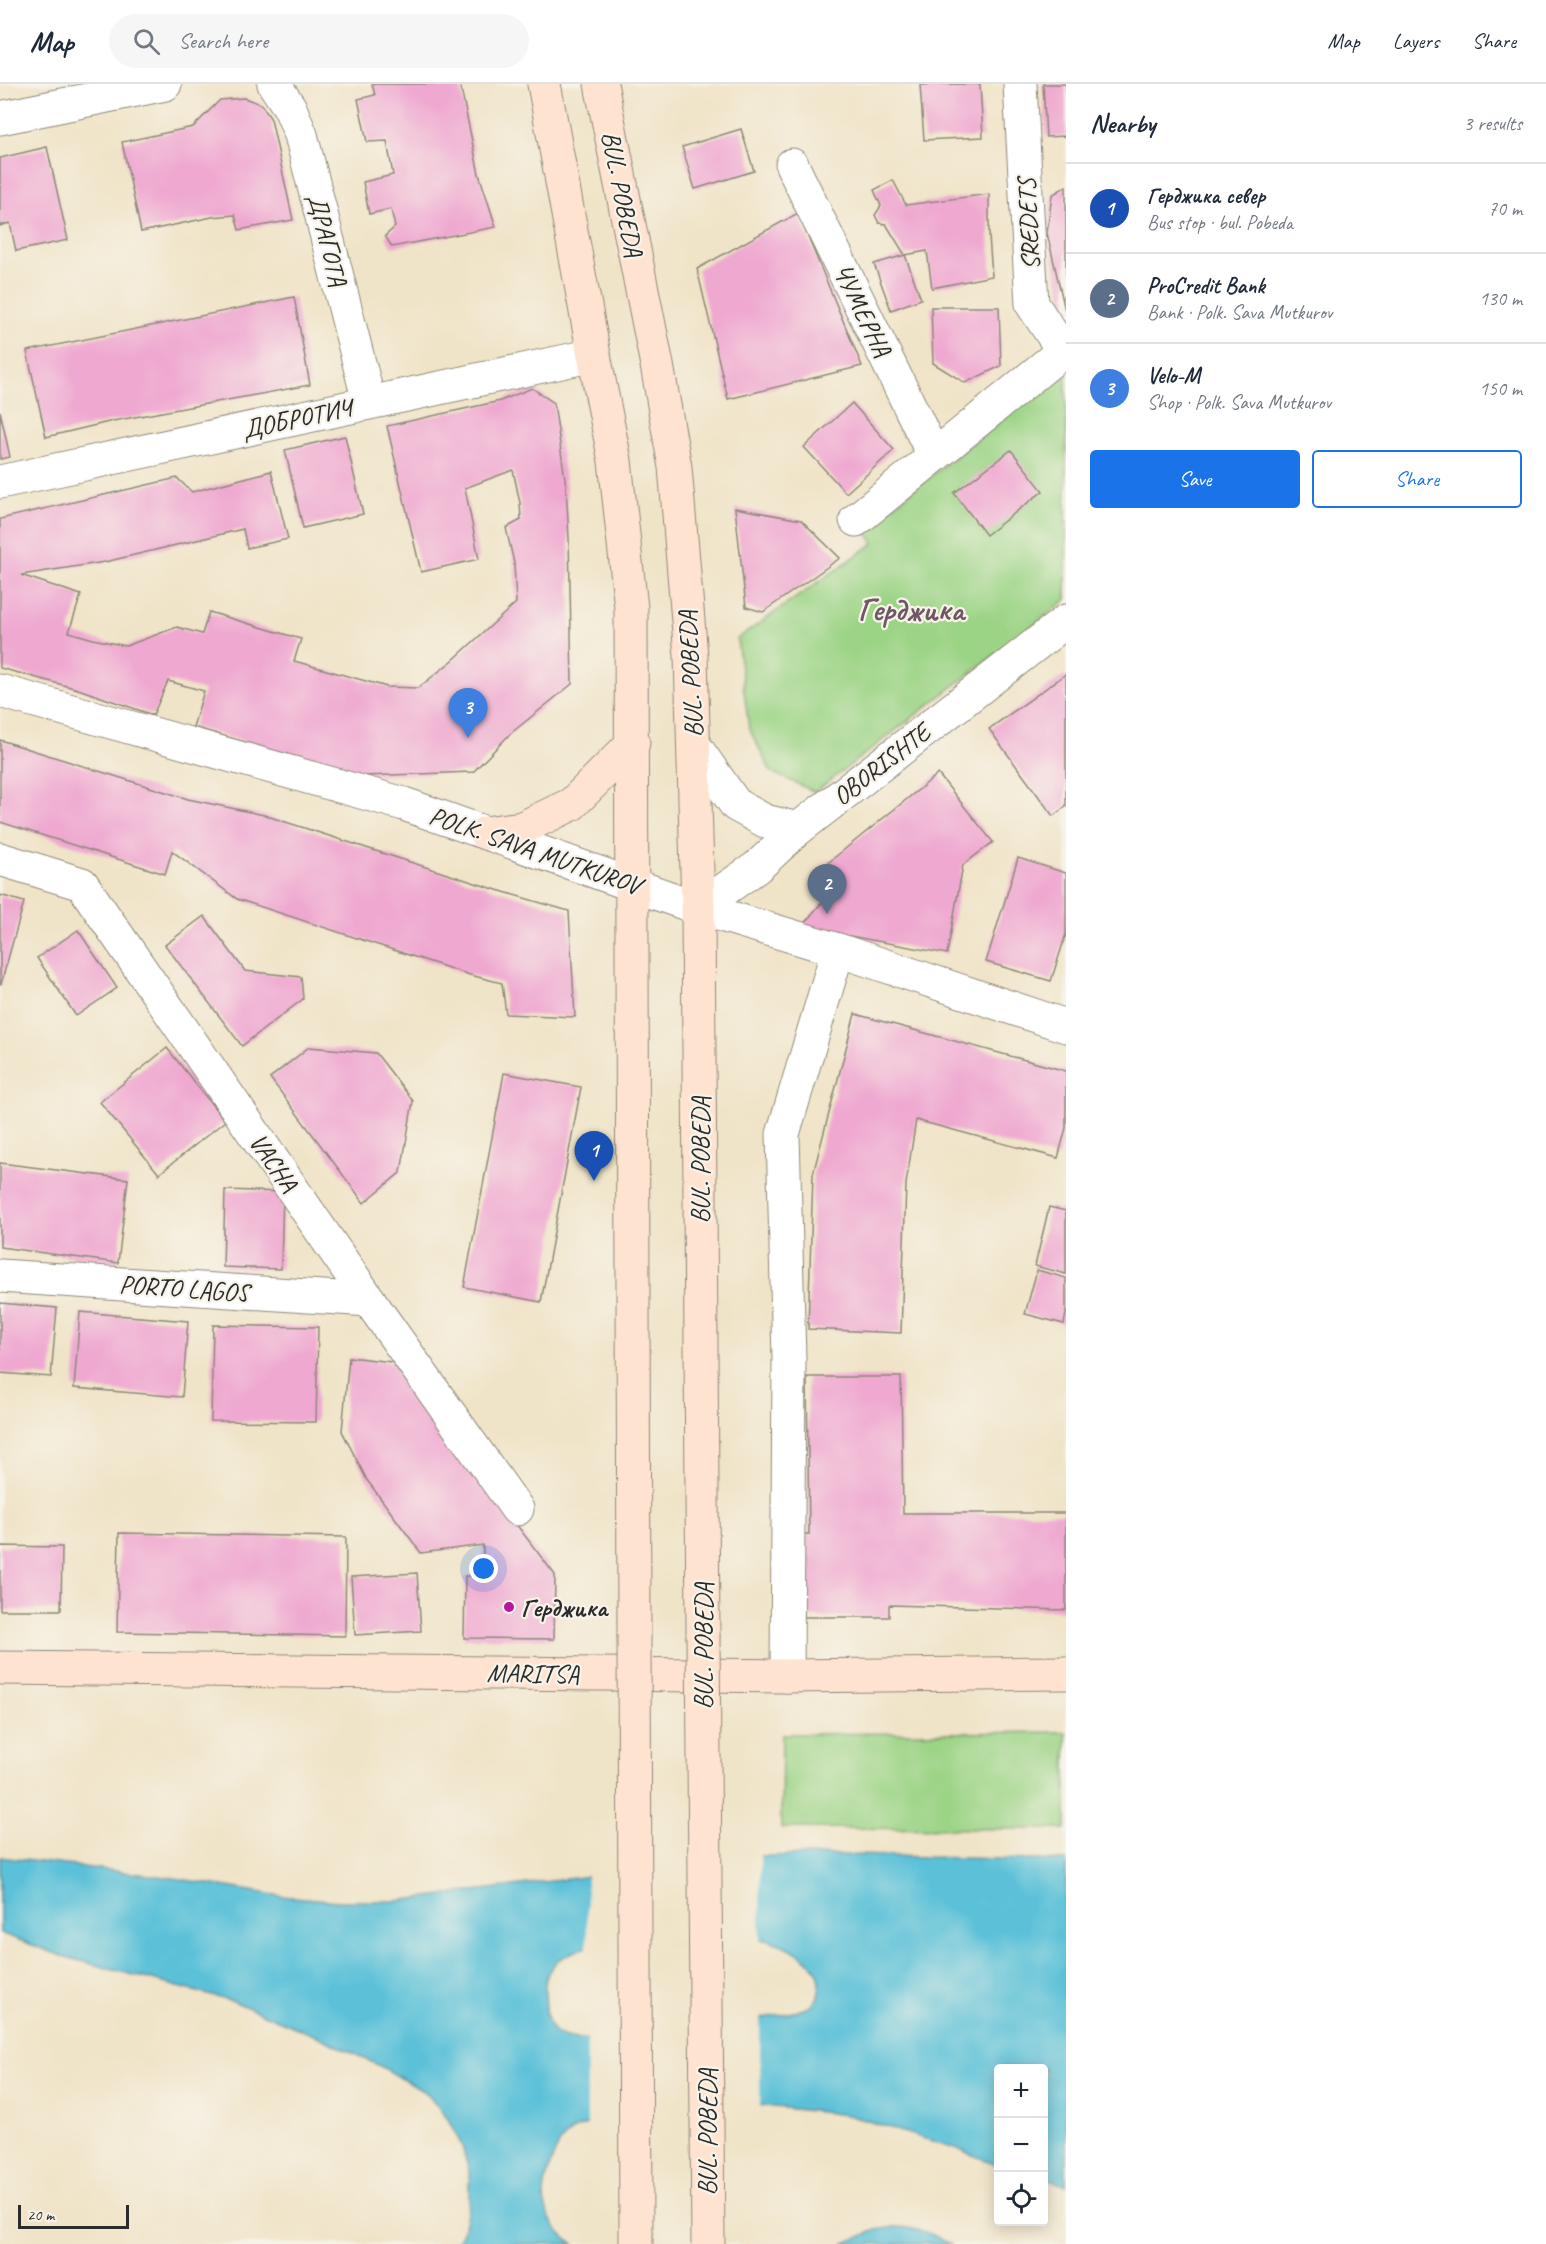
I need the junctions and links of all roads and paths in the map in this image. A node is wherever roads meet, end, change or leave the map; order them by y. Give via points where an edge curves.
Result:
1 (165, 84) edge
2 (274, 84) edge
3 (544, 84) edge
4 (601, 84) edge
5 (1020, 84) edge
6 (0, 118) edge
7 (792, 165) dead end
8 (1065, 353) edge
9 (594, 355) junction
10 (369, 402) junction
11 (934, 456) junction
12 (0, 482) edge
13 (856, 520) dead end
14 (1066, 621) edge
15 (0, 691) edge
16 (633, 743) junction
17 (694, 745) junction
18 (798, 829) junction
19 (485, 832) junction
20 (0, 859) edge
21 (633, 884) junction
22 (698, 908) junction
23 (838, 950) junction
24 (1066, 1026) edge
25 (0, 1276) edge
26 (369, 1300) junction
27 (517, 1509) dead end
28 (0, 1668) edge
29 (1066, 1673) edge
30 (787, 1676) junction
31 (636, 2244) edge
32 (708, 2244) edge

1 - 6 street
2 - 10 street, ДРАГОТА via 301,135
3 - 9 main road
4 - 17 main road, BUL. POBEDA via 675,467 691,656
5 - 8 street, SREDETS via 1032,304
7 - 11 street, ЧУМЕРНА
8 - 11 street
9 - 10 street, ДОБРОТИЧ
9 - 16 main road via 615,461 631,608
10 - 12 street, ДОБРОТИЧ
11 - 13 street
14 - 18 street, OBORISHTE
15 - 19 street, POLK. SAVA MUTKUROV via 404,804
16 - 19 main road via 572,804 522,828
16 - 21 main road
17 - 18 street via 736,805 765,821
17 - 22 main road, BUL. POBEDA
18 - 22 street, OBORISHTE via 757,867
19 - 21 street, POLK. SAVA MUTKUROV
20 - 26 street, VACHA via 82,884
21 - 22 street, POLK. SAVA MUTKUROV
21 - 31 main road, bridge
22 - 23 street, POLK. SAVA MUTKUROV
22 - 32 main road, BUL. POBEDA, bridge
23 - 24 street, POLK. SAVA MUTKUROV
23 - 30 street via 783,1134 789,1359
25 - 26 street, PORTO LAGOS
26 - 27 street, VACHA
28 - 30 main road, MARITSA
29 - 30 main road, MARITSA

